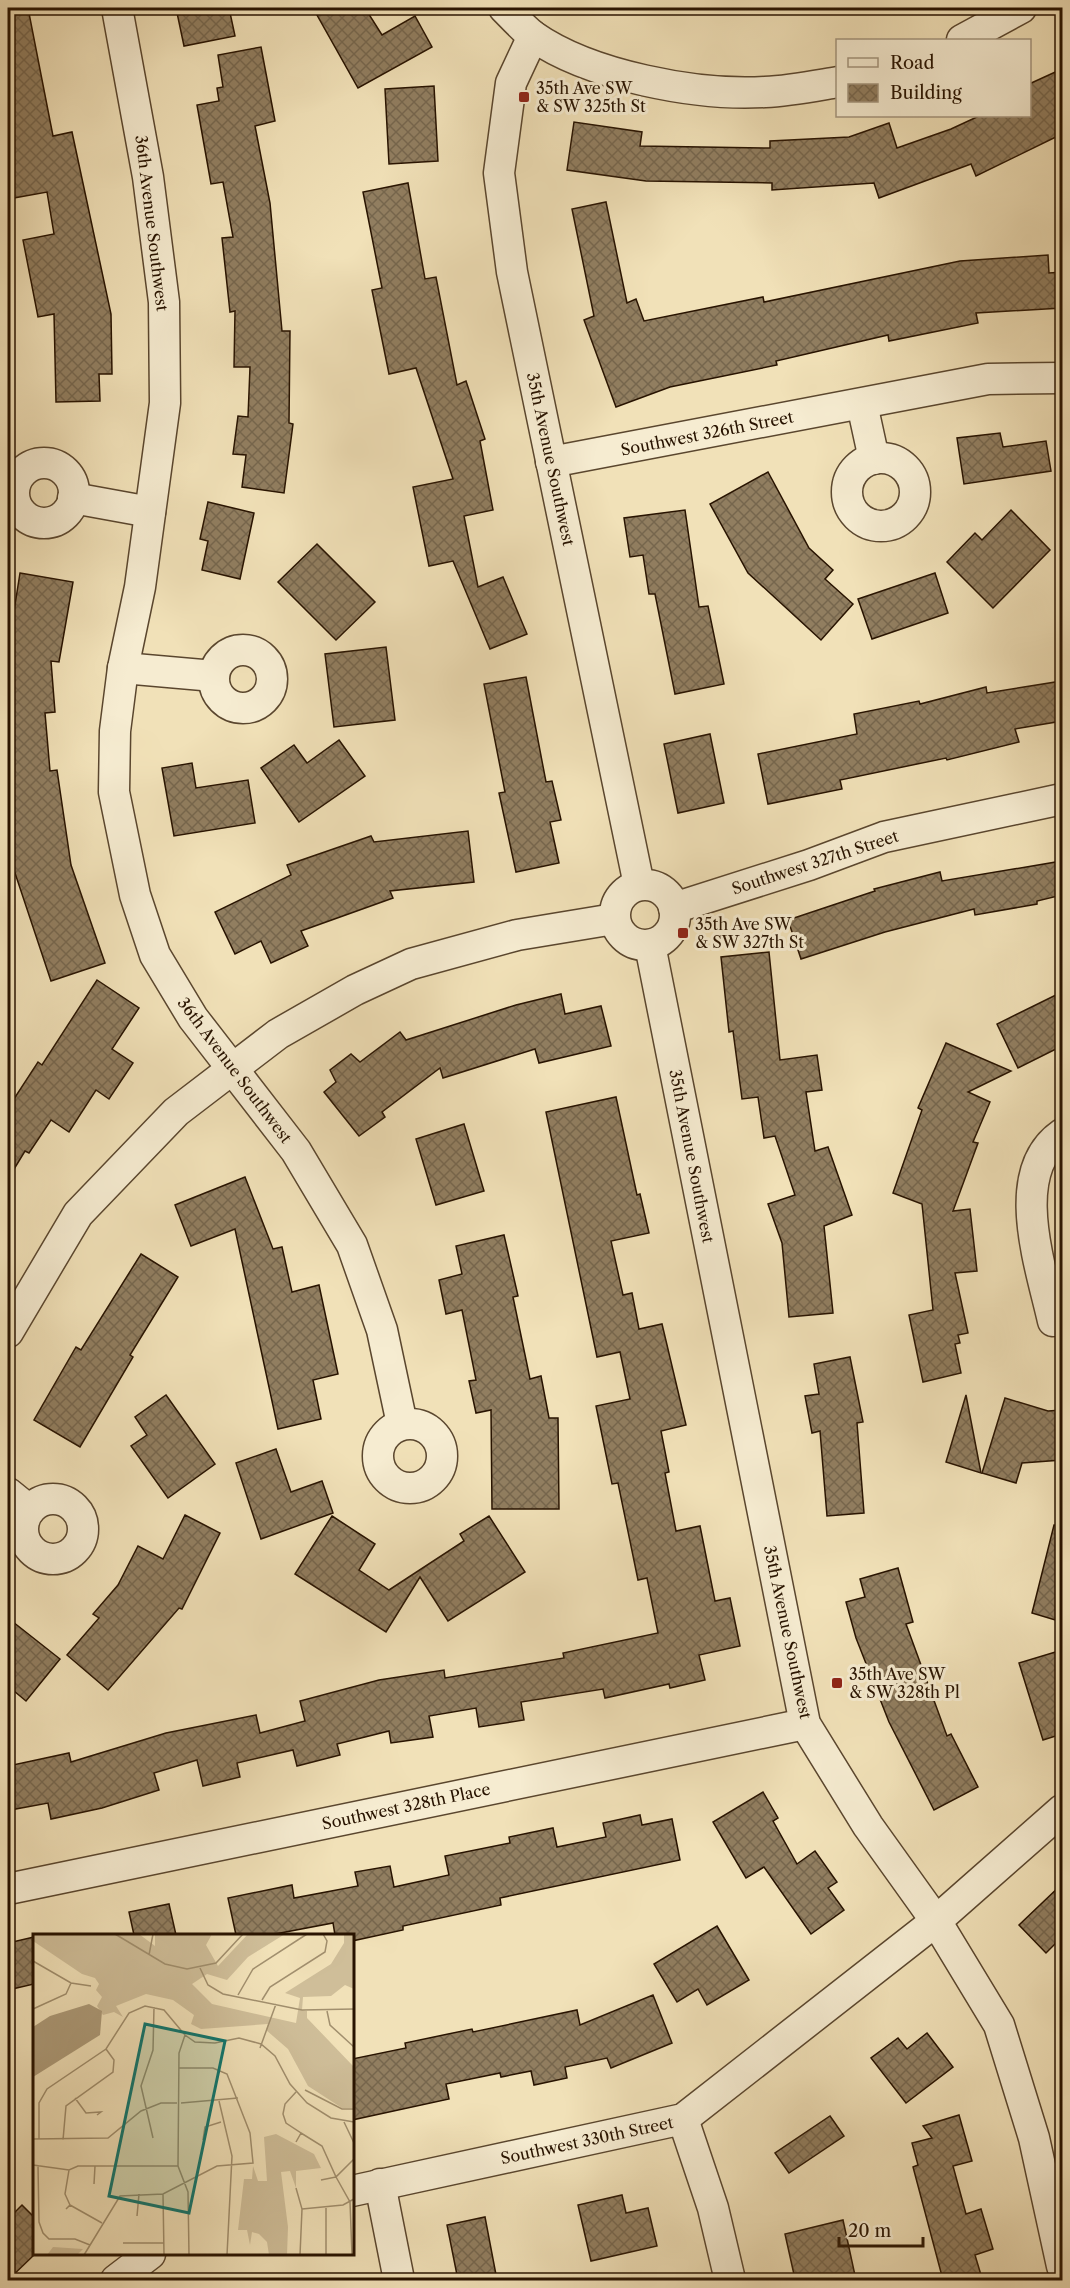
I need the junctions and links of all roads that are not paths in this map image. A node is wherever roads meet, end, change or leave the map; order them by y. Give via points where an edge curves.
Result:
1 (117, 8) edge
2 (504, 8) edge
3 (1021, 8) edge
4 (533, 36) junction
5 (964, 39) edge
6 (836, 82) edge
7 (1062, 378) edge
8 (862, 404) junction
9 (874, 459) dead end
10 (551, 462) junction
11 (73, 498) dead end
12 (150, 512) junction
13 (123, 668) junction
14 (214, 676) dead end
15 (1062, 799) edge
16 (639, 885) junction
17 (674, 908) junction
18 (614, 919) junction
19 (650, 945) junction
20 (231, 1070) junction
21 (1062, 1134) edge
22 (1053, 1321) dead end
23 (8, 1332) edge
24 (402, 1424) dead end
25 (805, 1724) junction
26 (1062, 1810) edge
27 (8, 1889) edge
28 (936, 1921) junction
29 (683, 2119) junction
30 (366, 2188) edge
31 (147, 2255) edge
32 (1062, 2266) edge
33 (116, 2280) edge
34 (399, 2280) edge
35 (730, 2280) edge

1 - 12 street, 36th Avenue Southwest via 148,177 164,302 165,403
2 - 4 street
3 - 5 street
4 - 6 street via 608,70 687,89 765,92
4 - 10 street, 35th Avenue Southwest via 511,82 499,173 512,272
7 - 8 street, Southwest 326th Street via 988,379
8 - 9 street
8 - 10 street, Southwest 326th Street
10 - 16 street, 35th Avenue Southwest
11 - 12 street
12 - 13 street, 36th Avenue Southwest
13 - 14 street
13 - 20 street, 36th Avenue Southwest via 115,731 114,792 135,895 155,955 193,1018
15 - 17 street, Southwest 327th Street via 884,837
16 - 17 street via 665,892
16 - 18 street via 630,888 618,901
17 - 19 street via 675,918 667,935
18 - 19 street via 622,936 640,945
18 - 20 street via 518,935 411,964 355,990 278,1034
19 - 25 street, 35th Avenue Southwest
20 - 23 street via 176,1112 78,1214
20 - 24 street, 36th Avenue Southwest via 296,1151 352,1245 382,1330
21 - 22 street via 1039,1159 1032,1198 1034,1229
25 - 27 street, Southwest 328th Place
25 - 28 street, 35th Avenue Southwest via 868,1826
26 - 28 street, Southwest 330th Street
28 - 29 street, Southwest 330th Street
28 - 32 street, 35th Avenue Southwest via 999,2025 1034,2138
29 - 30 street, Southwest 330th Street
29 - 35 street via 713,2208
30 - 34 street
31 - 33 street

